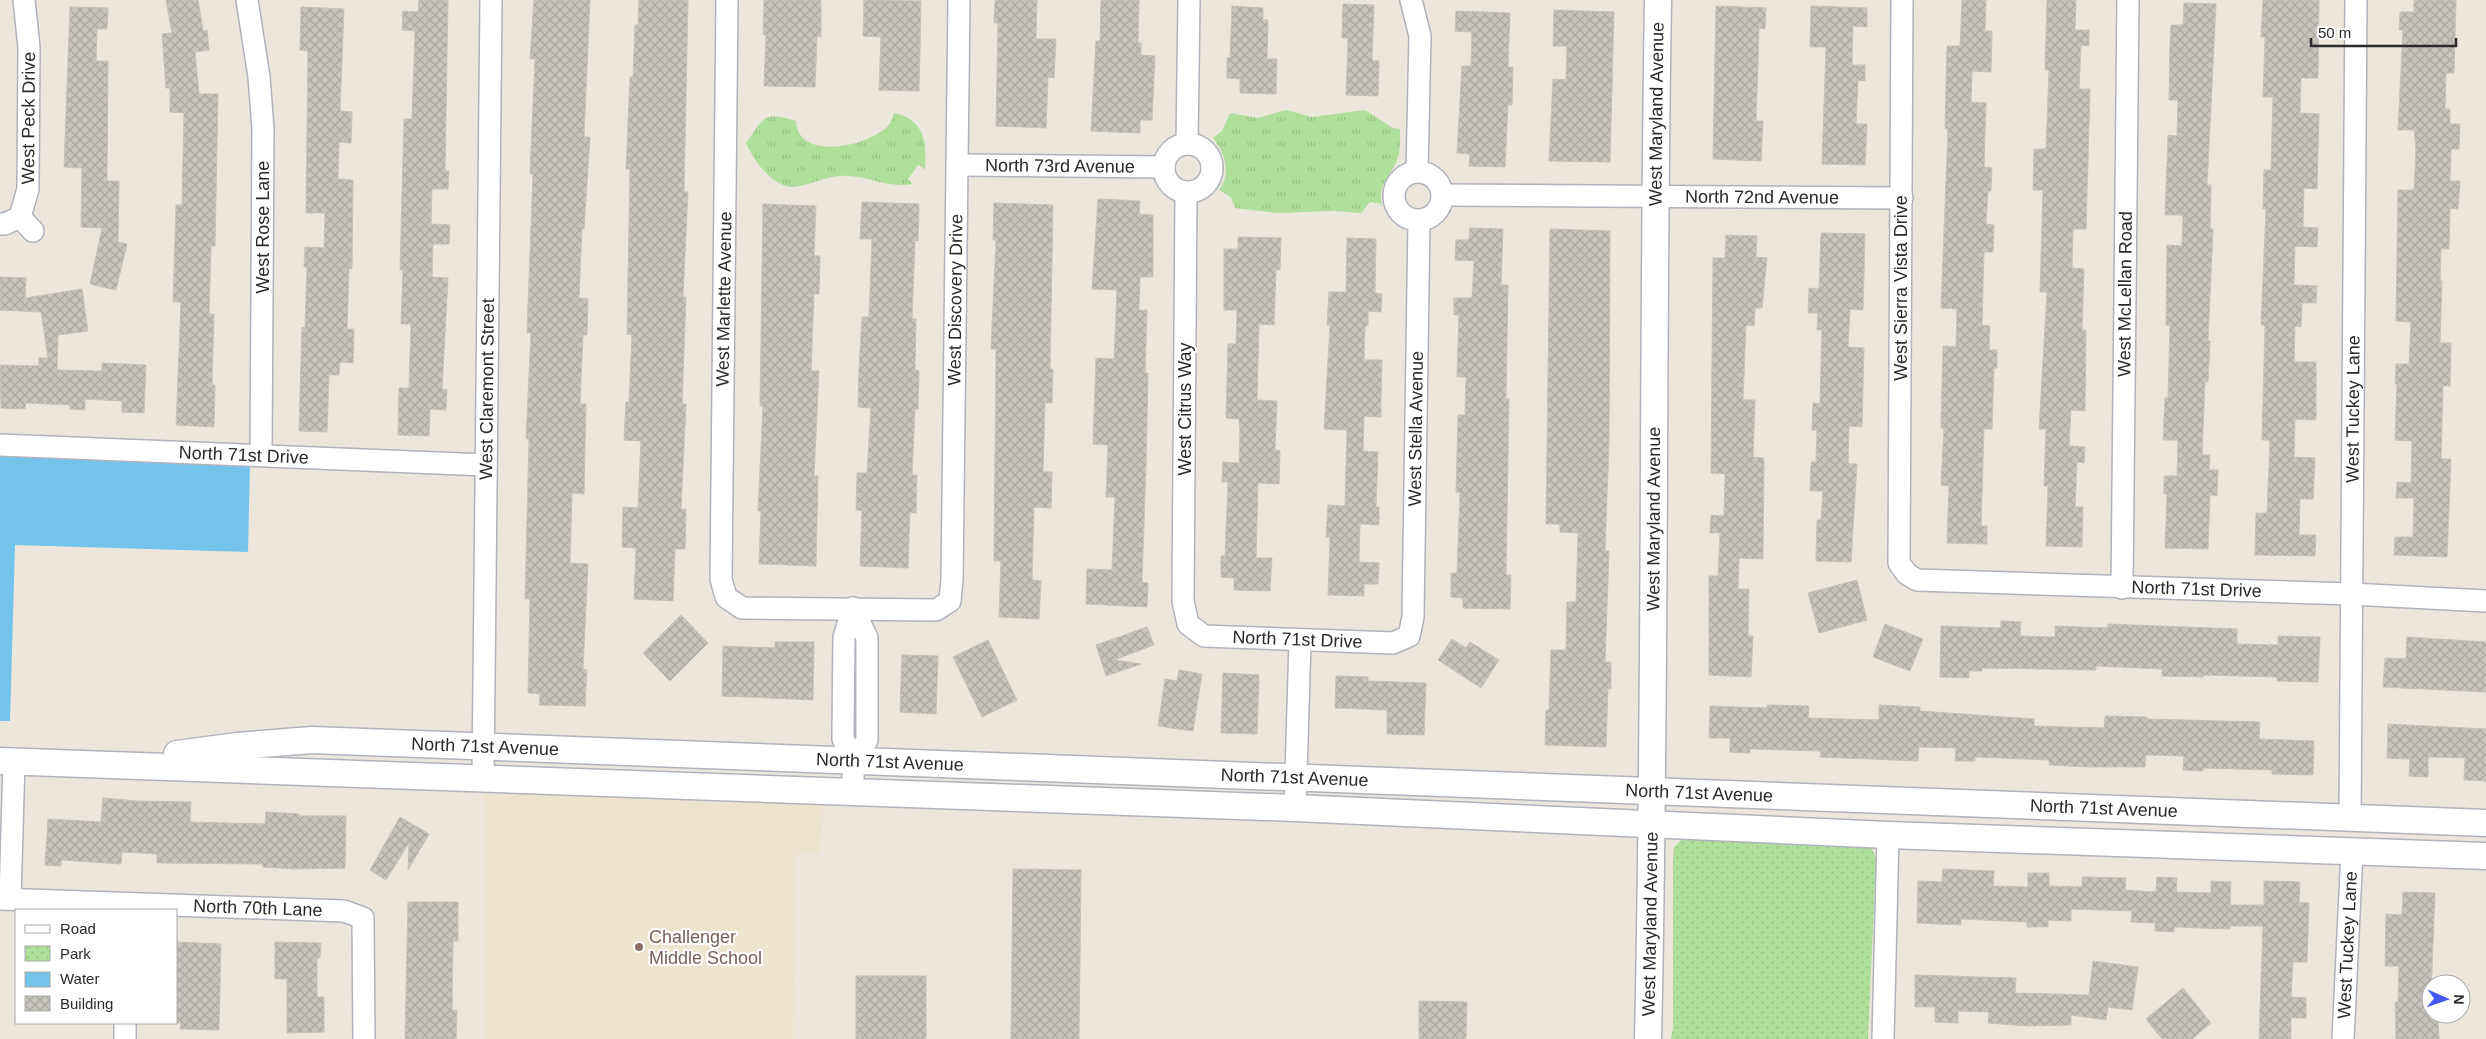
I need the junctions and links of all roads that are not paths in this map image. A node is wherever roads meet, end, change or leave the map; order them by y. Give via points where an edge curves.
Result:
1 (24, 0) edge
2 (246, 0) edge
3 (491, 0) edge
4 (728, 0) edge
5 (959, 0) edge
6 (1190, 0) edge
7 (1410, 0) edge
8 (1658, 0) edge
9 (1902, 0) edge
10 (2128, 0) edge
11 (2356, 0) edge
12 (1187, 144) junction
13 (958, 165) junction
14 (1164, 167) junction
15 (1417, 172) junction
16 (1186, 193) junction
17 (1442, 195) junction
18 (1655, 197) junction
19 (1902, 198) junction
20 (1419, 220) junction
21 (0, 224) edge
22 (0, 445) edge
23 (261, 455) junction
24 (486, 465) junction
25 (1907, 574) joint
26 (2122, 588) junction
27 (2352, 594) junction
28 (2486, 601) edge
29 (853, 608) junction
30 (1188, 624) joint
31 (1409, 636) joint
32 (1300, 641) junction
33 (484, 746) junction
34 (7, 761) edge
35 (854, 761) junction
36 (105, 763) junction
37 (1296, 778) junction
38 (484, 779) junction
39 (1653, 792) junction
40 (852, 793) junction
41 (1295, 808) junction
42 (2350, 818) junction
43 (1653, 823) junction
44 (2486, 823) edge
45 (1888, 835) junction
46 (2352, 851) junction
47 (2486, 856) edge
48 (5, 899) edge
49 (126, 907) edge
50 (125, 1024) edge
51 (124, 1039) edge
52 (364, 1039) edge
53 (1648, 1039) edge
54 (1883, 1039) edge
55 (2343, 1039) edge

1 - 21 street, West Peck Drive via 29,47 27,224
2 - 23 street, West Rose Lane via 259,77 263,129
3 - 24 street, West Claremont Street
4 - 29 street, West Marlette Avenue via 721,578 726,597 742,608
5 - 13 street, West Discovery Drive
6 - 12 street
7 - 15 street via 1420,36
8 - 18 street, West Maryland Avenue
9 - 19 street, West Sierra Vista Drive
10 - 26 street, West McLellan Road
11 - 27 street, West Tuckey Lane
12 - 14 street via 1173,149
12 - 16 street via 1207,152 1213,172 1206,185
13 - 14 street, North 73rd Avenue
13 - 29 street, West Discovery Drive via 950,601 936,610
14 - 16 street via 1173,188
15 - 17 street via 1437,181
15 - 20 street via 1402,178 1397,185 1395,201 1403,215
16 - 30 street, West Citrus Way via 1183,601
17 - 18 street, North 72nd Avenue
17 - 20 street via 1433,214
18 - 19 street, North 72nd Avenue
18 - 39 street, West Maryland Avenue
19 - 25 street, West Sierra Vista Drive via 1899,563
20 - 31 street, West Stella Avenue via 1414,617
22 - 23 street, North 71st Drive
23 - 24 street, North 71st Drive
24 - 33 street, West Claremont Street
25 - 26 street, North 71st Drive via 1917,580
26 - 27 street, North 71st Drive
27 - 28 street, North 71st Drive
27 - 42 street, West Tuckey Lane
29 - 35 street via 867,638 867,740
30 - 32 street, North 71st Drive via 1204,636
31 - 32 street, North 71st Drive via 1393,643
32 - 37 street
33 - 35 street, North 71st Avenue
33 - 36 street, North 71st Avenue via 312,740
33 - 38 street, West Claremont Street
34 - 36 street, North 71st Avenue
34 - 48 street
35 - 37 street, North 71st Avenue
35 - 40 street
36 - 38 street, North 71st Avenue
37 - 39 street, North 71st Avenue
37 - 41 street
38 - 40 street, North 71st Avenue
39 - 42 street, North 71st Avenue
39 - 43 street, West Maryland Avenue
40 - 41 street, North 71st Avenue
41 - 43 street, North 71st Avenue
42 - 44 street, North 71st Avenue
43 - 45 street, North 71st Avenue
43 - 53 street, West Maryland Avenue
45 - 46 street, North 71st Avenue
45 - 54 street
46 - 47 street, North 71st Avenue
46 - 55 street, West Tuckey Lane
48 - 49 street, North 70th Lane
49 - 52 street, North 70th Lane via 344,910 363,918
50 - 51 street

